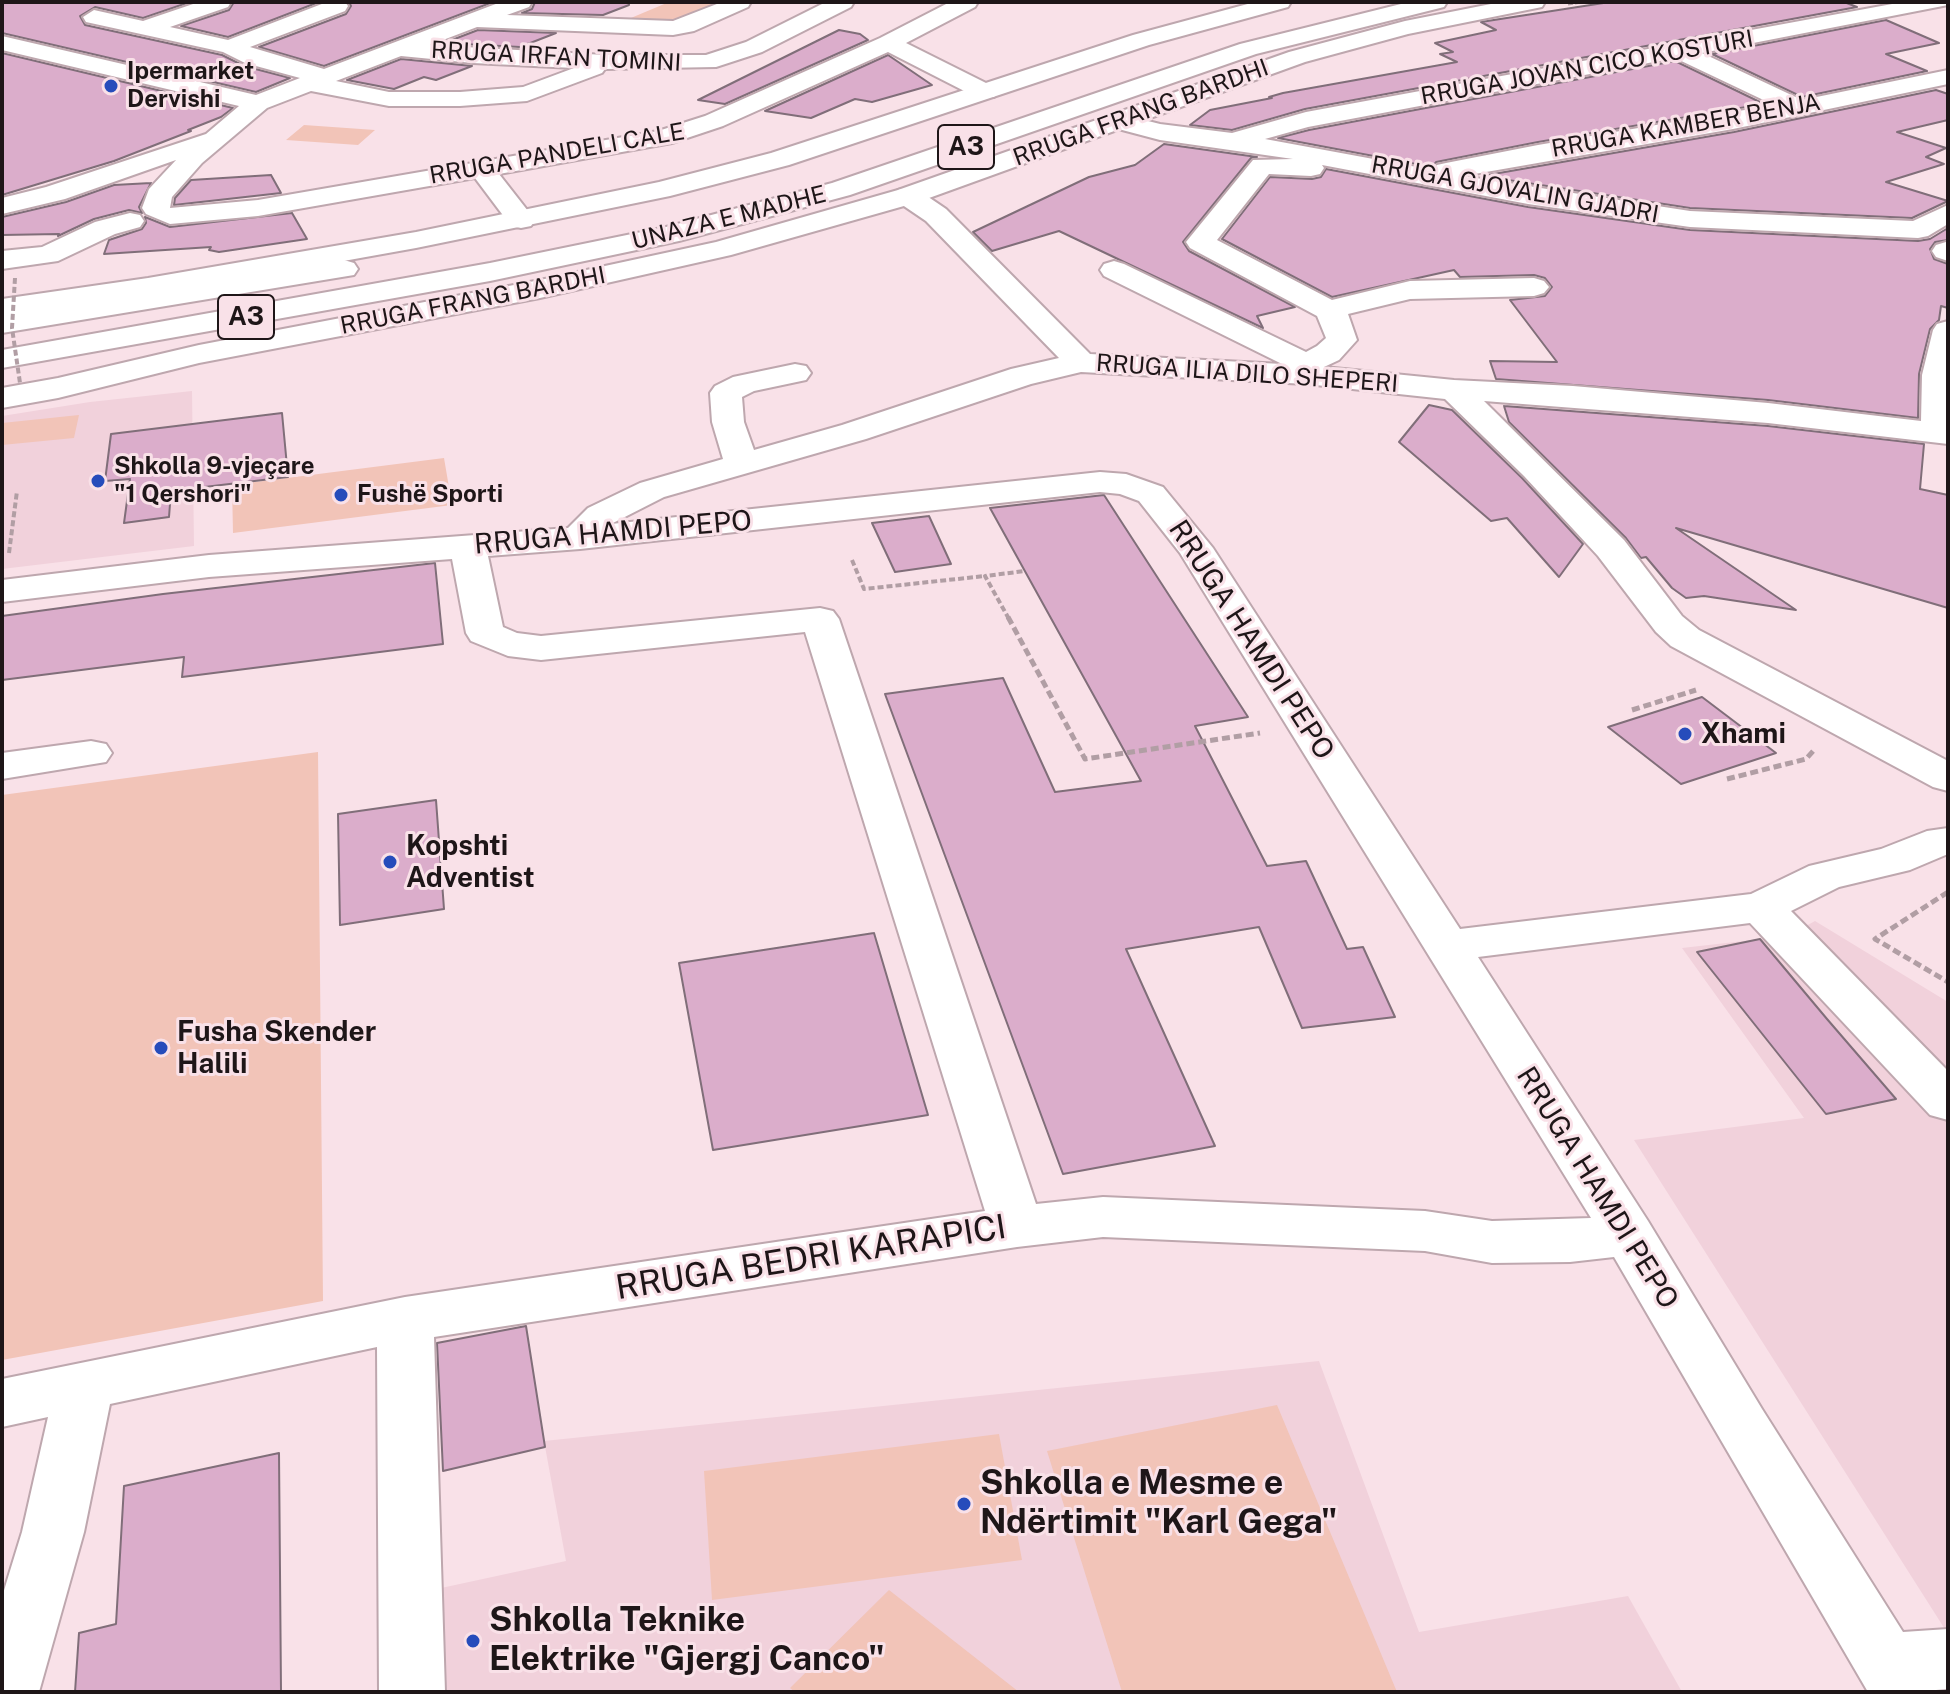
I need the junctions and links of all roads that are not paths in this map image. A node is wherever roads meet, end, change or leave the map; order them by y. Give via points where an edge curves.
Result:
1 (137, 2) edge
2 (220, 2) edge
3 (521, 2) edge
4 (740, 2) edge
5 (843, 2) edge
6 (967, 2) edge
7 (1280, 2) edge
8 (1364, 2) edge
9 (1436, 2) edge
10 (1534, 2) edge
11 (1939, 2) edge
12 (337, 6) dead end
13 (640, 7) dead end
14 (94, 17) junction
15 (475, 20) junction
16 (591, 26) junction
17 (145, 28) junction
18 (888, 43) junction
19 (7, 44) edge
20 (230, 47) junction
21 (401, 49) junction
22 (1679, 51) junction
23 (605, 62) junction
24 (1947, 78) edge
25 (316, 80) junction
26 (985, 92) junction
27 (258, 103) junction
28 (1798, 107) junction
29 (1116, 121) junction
30 (211, 139) junction
31 (1237, 141) junction
32 (1264, 146) junction
33 (481, 169) junction
34 (1424, 176) junction
35 (908, 196) junction
36 (2, 206) edge
37 (163, 212) junction
38 (1948, 213) edge
39 (521, 220) junction
40 (488, 262) junction
41 (8, 269) edge
42 (1114, 270) dead end
43 (1534, 287) dead end
44 (2, 308) edge
45 (1328, 310) junction
46 (2, 324) edge
47 (1948, 330) edge
48 (2, 337) edge
49 (2, 359) edge
50 (1081, 363) junction
51 (1306, 370) junction
52 (795, 373) dead end
53 (8, 384) edge
54 (1454, 390) junction
55 (1943, 434) edge
56 (741, 464) junction
57 (580, 538) junction
58 (468, 547) junction
59 (2, 591) edge
60 (91, 753) dead end
61 (2, 766) edge
62 (1948, 778) edge
63 (1948, 841) edge
64 (1761, 907) junction
65 (1447, 946) junction
66 (1948, 1102) edge
67 (1017, 1227) junction
68 (1629, 1235) junction
69 (405, 1319) junction
70 (84, 1387) junction
71 (2, 1403) edge
72 (1913, 1671) edge
73 (6, 1692) edge
74 (412, 1692) edge

1 - 14 main road
2 - 17 main road
3 - 15 main road, RRUGA IRFAN TOMINI
4 - 16 main road, RRUGA IRFAN TOMINI via 686,26
5 - 23 main road, RRUGA IRFAN TOMINI via 754,47 708,62
6 - 18 main road, RRUGA PANDELI CALE
7 - 26 main road via 1141,40
8 - 40 main road, UNAZA E MADHE / A3 via 1158,59 824,172
9 - 40 main road, UNAZA E MADHE / A3 via 1248,49 790,204 656,238
10 - 29 main road, RRUGA FRANG BARDHI via 1353,41
11 - 22 main road, RRUGA JOVAN CICO KOSTURI
12 - 20 main road
13 - 16 main road, RRUGA IRFAN TOMINI
14 - 17 main road
14 - 19 main road
15 - 16 main road, RRUGA IRFAN TOMINI
15 - 21 main road, RRUGA IRFAN TOMINI
17 - 20 main road
18 - 26 main road
18 - 33 main road, RRUGA PANDELI CALE via 687,132
19 - 27 main road
20 - 25 main road
21 - 23 main road, RRUGA IRFAN TOMINI
21 - 25 main road, RRUGA IRFAN TOMINI
22 - 28 main road
22 - 31 main road, RRUGA JOVAN CICO KOSTURI via 1306,120 1248,133
23 - 25 main road via 527,94 500,96 389,99
24 - 28 main road, RRUGA KAMBER BENJA
25 - 27 main road, RRUGA IRFAN TOMINI
26 - 39 main road via 780,159
27 - 30 main road, RRUGA IRFAN TOMINI
28 - 34 main road, RRUGA KAMBER BENJA
29 - 31 main road, RRUGA GJOVALIN GJADRI
29 - 35 main road, RRUGA FRANG BARDHI
30 - 36 main road
30 - 37 main road, RRUGA IRFAN TOMINI via 159,195
31 - 32 main road, RRUGA GJOVALIN GJADRI
32 - 34 main road, RRUGA GJOVALIN GJADRI
32 - 45 main road via 1319,162 1330,176 1262,166 1200,242
33 - 37 main road, RRUGA PANDELI CALE via 258,208
33 - 39 main road
34 - 38 main road, RRUGA GJOVALIN GJADRI via 1690,219 1918,230
35 - 50 main road via 936,215
35 - 53 main road, RRUGA FRANG BARDHI via 627,271 199,354 58,388
37 - 41 main road, RRUGA PANDELI CALE via 154,223 130,221 105,228
39 - 44 main road
40 - 46 main road via 427,253
40 - 48 main road, UNAZA E MADHE / A3
40 - 49 main road, UNAZA E MADHE / A3
40 - 53 main road via 429,294
42 - 51 main road
43 - 45 main road via 1410,290
45 - 51 main road via 1342,340
47 - 55 main road via 1938,375
50 - 51 main road, RRUGA ILIA DILO SHEPERI
50 - 56 main road, RRUGA ILIA DILO SHEPERI via 1022,376
51 - 54 main road, RRUGA ILIA DILO SHEPERI
52 - 56 main road via 726,393 728,422
54 - 55 main road, RRUGA ILIA DILO SHEPERI via 1726,409
54 - 62 main road via 1611,548 1685,638
56 - 57 main road, RRUGA ILIA DILO SHEPERI via 624,502 594,521
57 - 58 main road, RRUGA HAMDI PEPO
57 - 65 main road, RRUGA HAMDI PEPO via 1100,482 1126,484 1151,494 1195,548
58 - 59 main road, RRUGA HAMDI PEPO via 209,566
58 - 67 main road via 485,633 508,644 541,648 820,619
60 - 61 main road
63 - 64 main road via 1825,876
64 - 65 main road
64 - 66 main road
65 - 68 main road, RRUGA HAMDI PEPO
67 - 68 main road, RRUGA BEDRI KARAPICI via 1103,1217 1425,1231 1492,1242
67 - 69 main road, RRUGA BEDRI KARAPICI
68 - 72 main road, RRUGA HAMDI PEPO via 1741,1426
69 - 70 main road, RRUGA BEDRI KARAPICI
69 - 74 main road
70 - 71 main road, RRUGA BEDRI KARAPICI
70 - 73 main road via 53,1532

